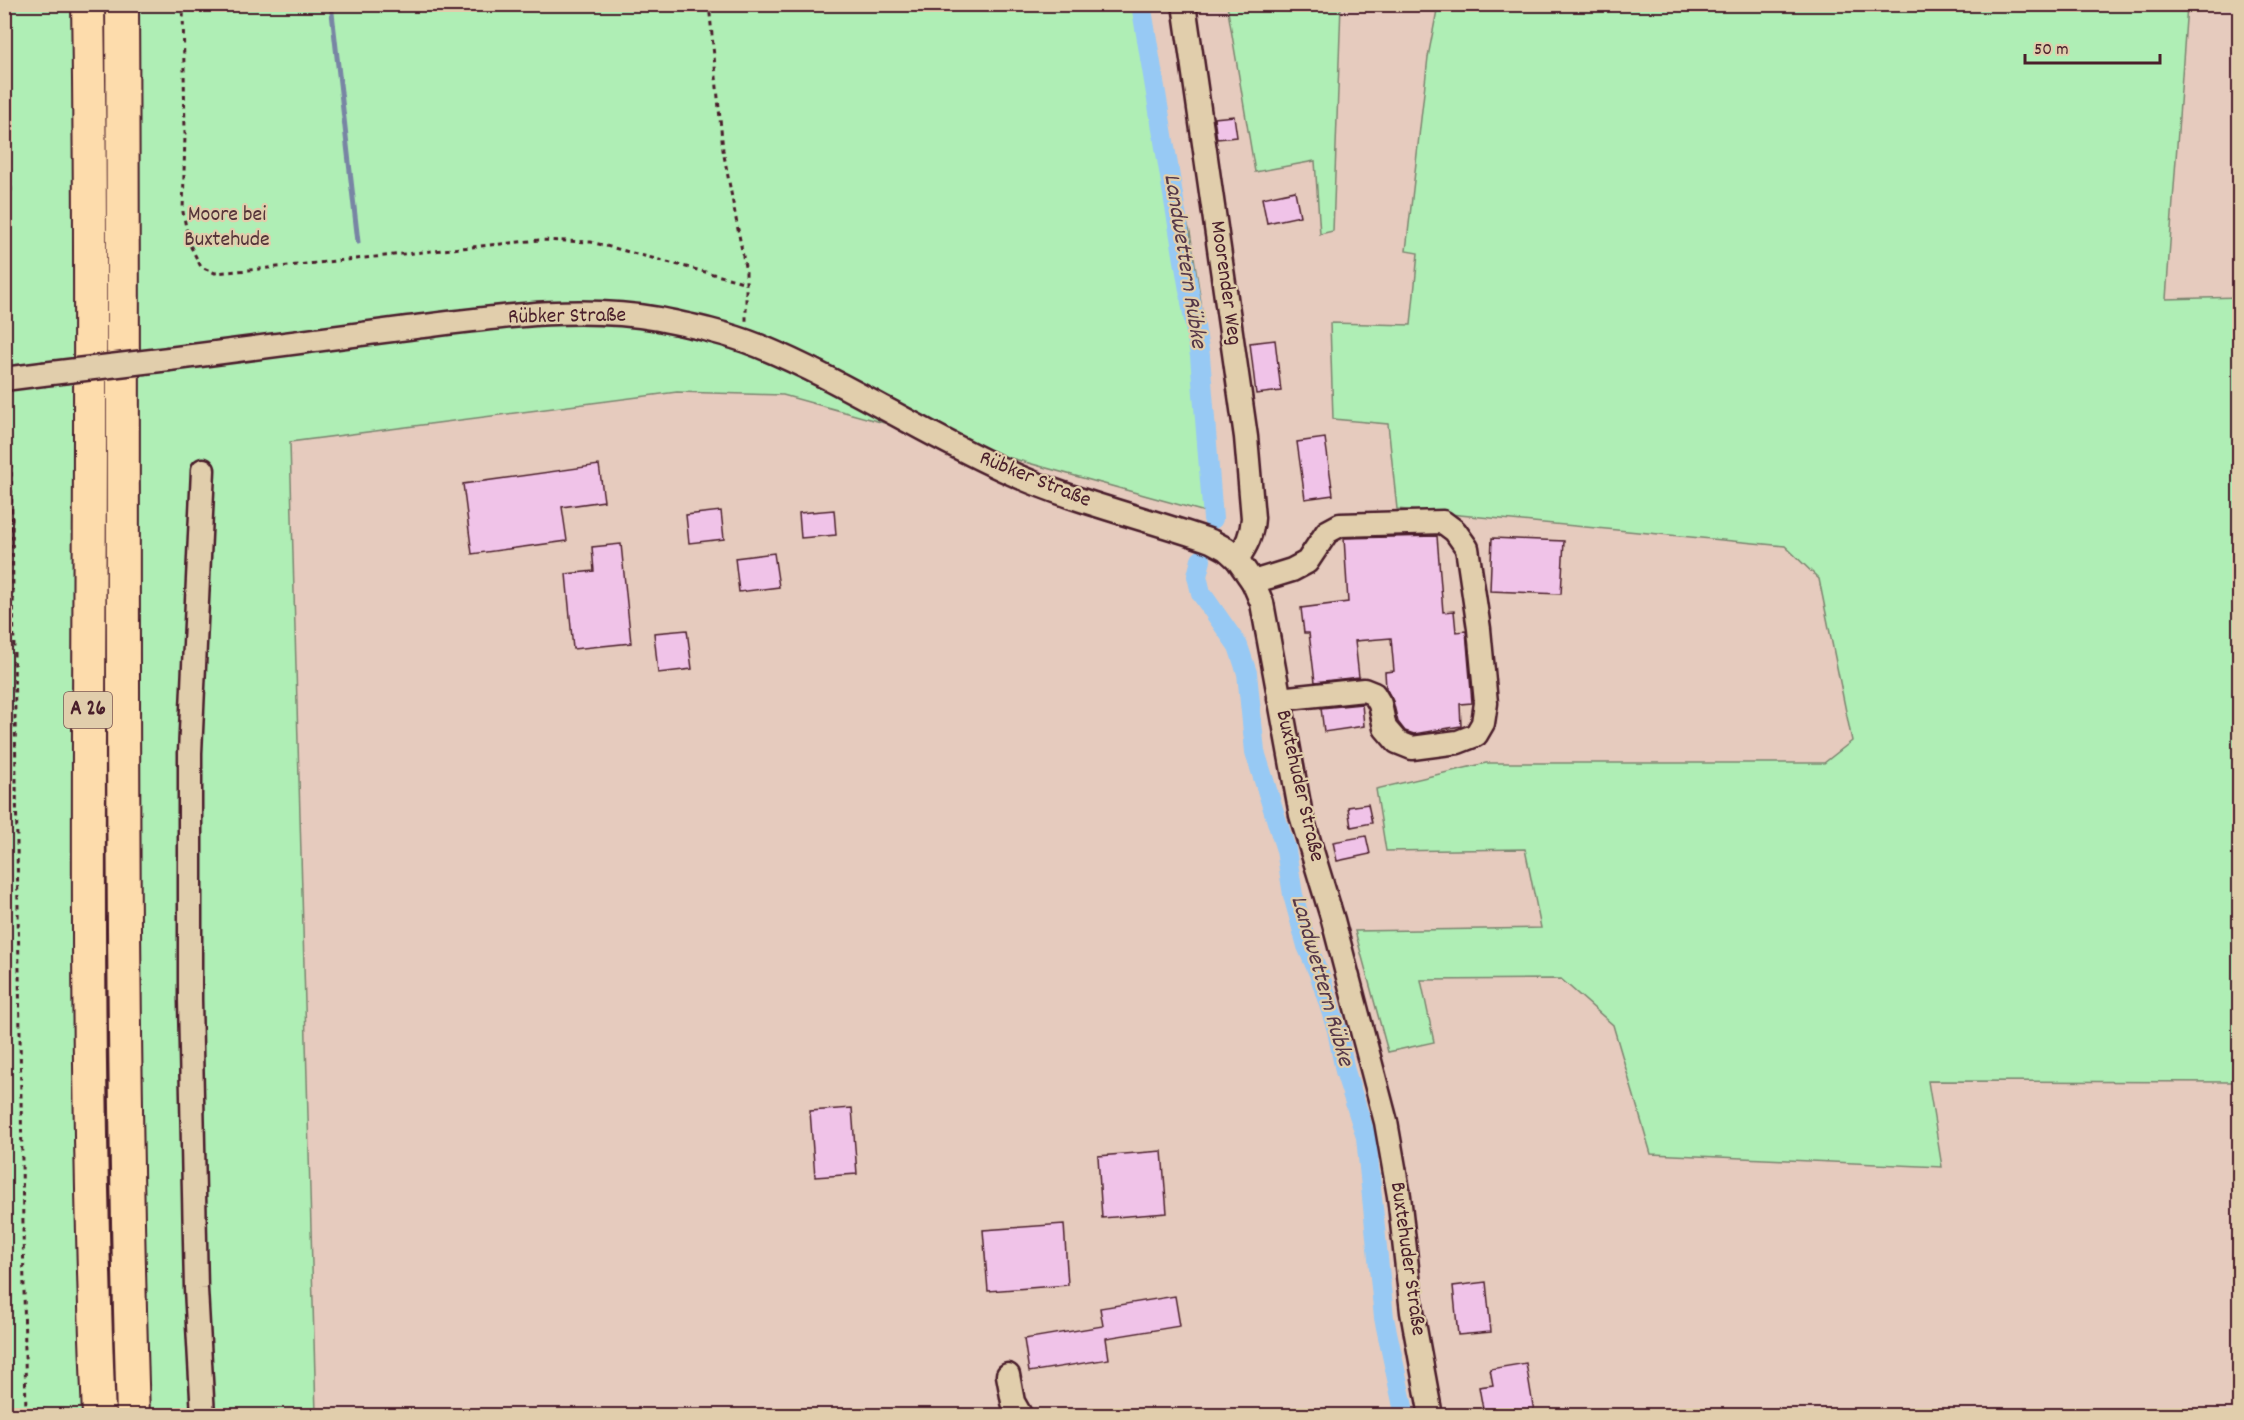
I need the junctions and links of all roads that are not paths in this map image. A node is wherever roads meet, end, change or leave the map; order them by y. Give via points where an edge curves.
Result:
1 (88, 4) edge
2 (122, 4) edge
3 (1184, 4) edge
4 (4, 379) edge
5 (203, 470) dead end
6 (1127, 515) joint
7 (1238, 559) junction
8 (1253, 582) junction
9 (1279, 699) junction
10 (1008, 1375) dead end
11 (99, 1416) edge
12 (133, 1416) edge
13 (203, 1416) edge
14 (1021, 1416) edge
15 (1431, 1416) edge

1 - 11 highway, A 26 via 89,1016
2 - 12 highway, A 26 via 123,1017
3 - 7 street, Moorender Weg via 1246,437 1253,524
4 - 6 street, Rübker Straße, bridge via 502,317 581,312 622,314 742,340 830,378 1006,471
5 - 13 street via 190,753 190,1000 196,1289
6 - 7 street, Buxtehuder Straße via 1211,541
7 - 8 street, Buxtehuder Straße
8 - 9 street, Buxtehuder Straße via 1262,603
8 - 9 street via 1307,562 1327,532 1340,525 1443,522 1467,548 1486,703 1483,723 1476,735 1458,742 1412,748 1397,742 1385,728 1380,704 1374,694 1364,690
9 - 15 street, Buxtehuder Straße via 1301,815 1386,1122
10 - 14 street via 1013,1402

